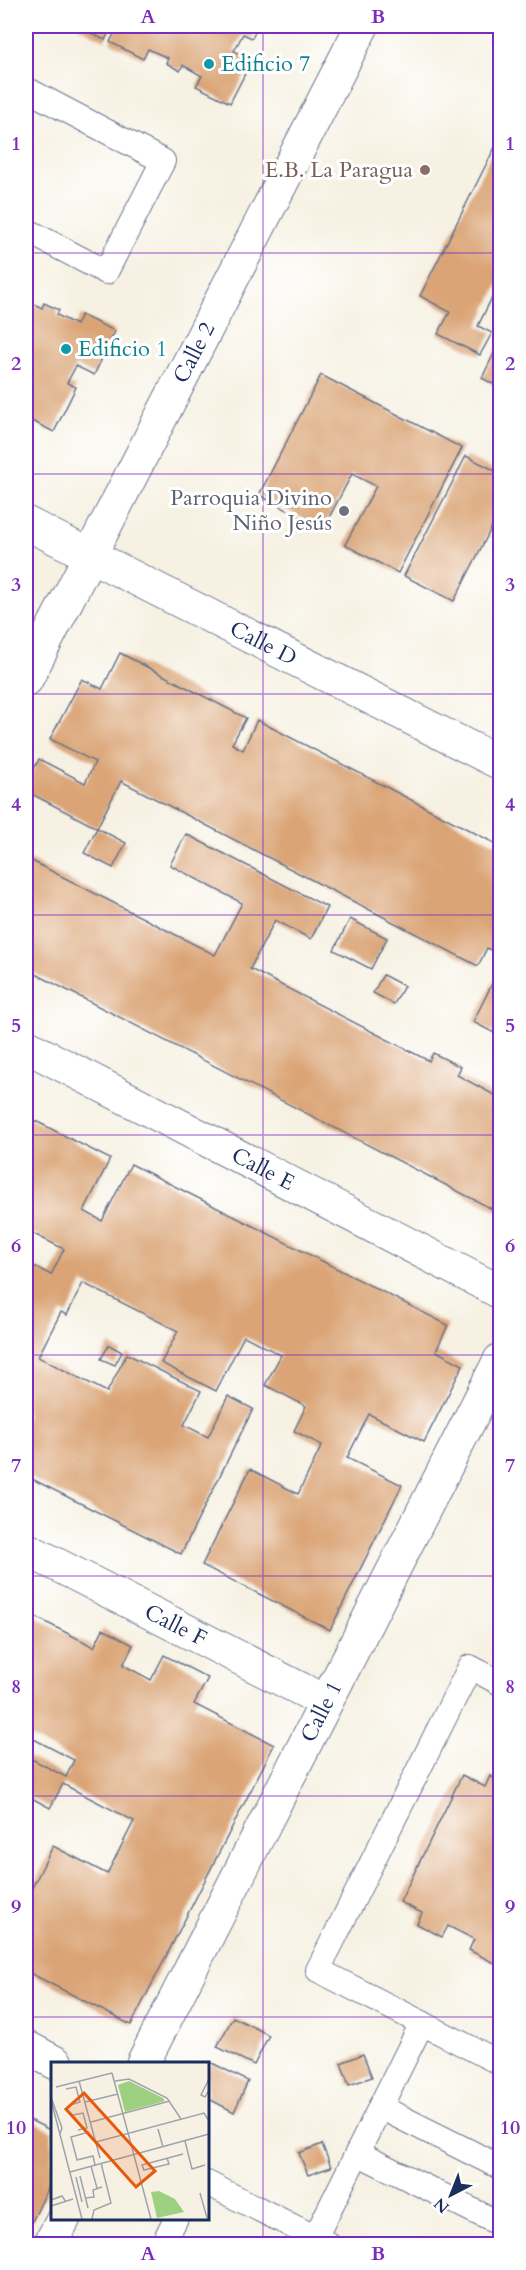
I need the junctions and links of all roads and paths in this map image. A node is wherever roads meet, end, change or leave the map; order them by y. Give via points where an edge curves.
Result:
1 (362, 26) edge
2 (26, 89) edge
3 (26, 230) edge
4 (26, 523) edge
5 (89, 555) junction
6 (26, 680) edge
7 (501, 764) edge
8 (26, 1046) edge
9 (501, 1292) edge
10 (501, 1360) edge
11 (26, 1549) edge
12 (501, 1683) edge
13 (326, 1702) junction
14 (422, 2023) junction
15 (26, 2047) edge
16 (54, 2062) edge
17 (144, 2062) edge
18 (501, 2063) edge
19 (380, 2107) junction
20 (357, 2153) junction
21 (501, 2167) edge
22 (208, 2184) edge
23 (63, 2219) edge
24 (175, 2219) edge
25 (501, 2224) edge
26 (322, 2241) edge
27 (50, 2244) edge
28 (163, 2244) edge

1 - 5 street, Calle 2
2 - 3 lane via 163,161 106,272
4 - 5 street, Calle D
5 - 6 street, Calle 2
5 - 7 street, Calle D
8 - 9 street, Calle E
10 - 13 street, Calle 1
11 - 13 street, Calle F
12 - 14 lane via 470,1667 318,1970
13 - 17 street, Calle 1
14 - 18 lane
14 - 19 lane
15 - 16 street
19 - 20 lane
19 - 21 lane
20 - 25 lane
20 - 26 lane
22 - 26 lane
23 - 27 street
24 - 28 lane

